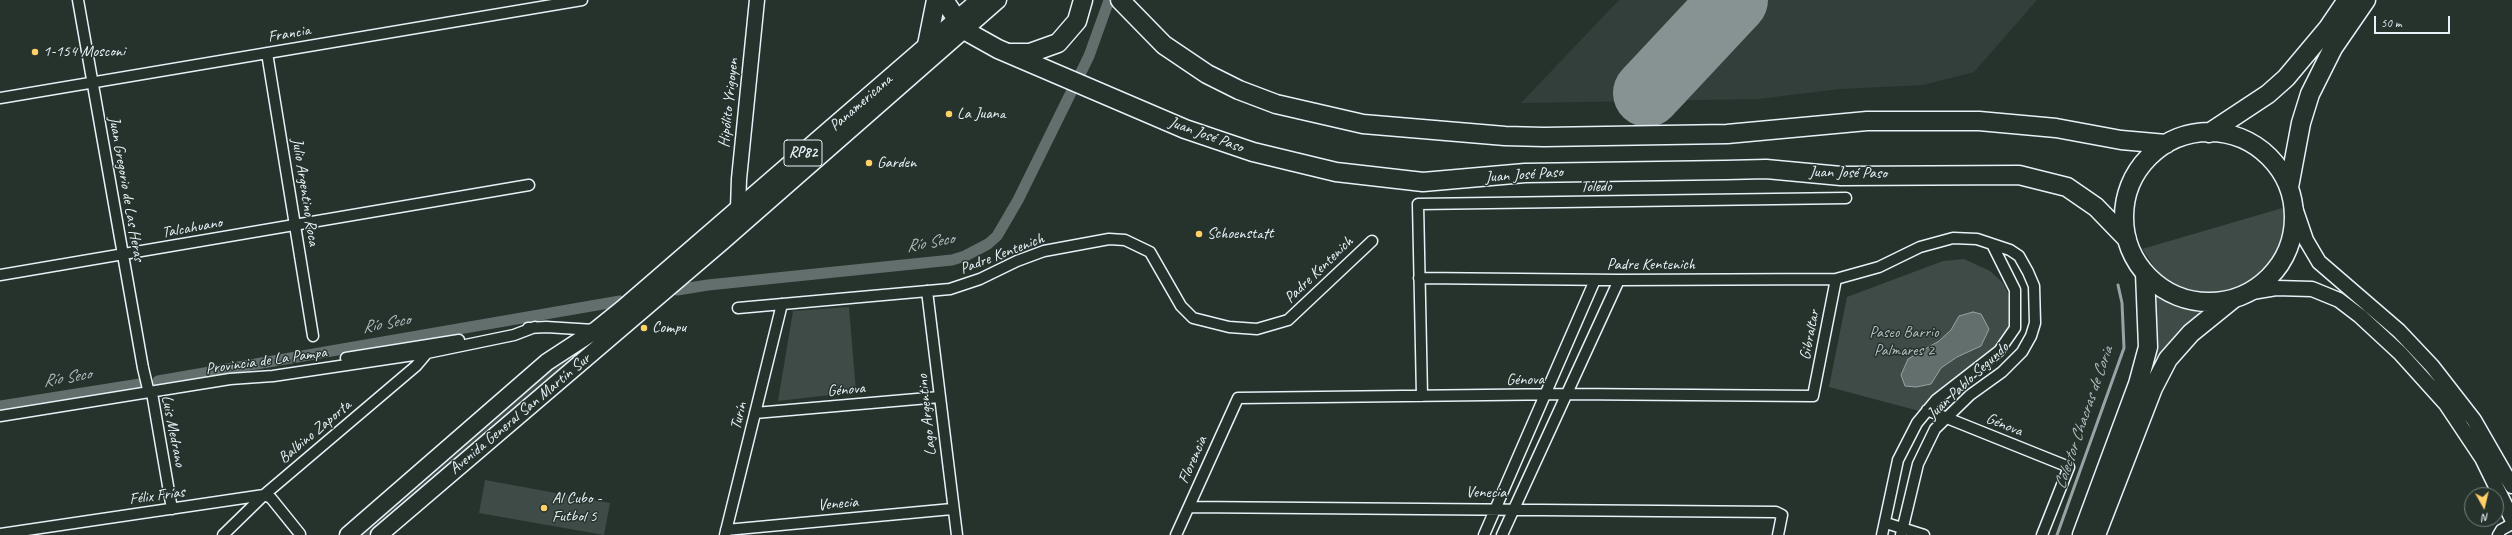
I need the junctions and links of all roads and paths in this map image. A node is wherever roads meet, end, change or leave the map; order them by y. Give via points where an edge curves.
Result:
1 (78, 0) edge
2 (582, 0) edge
3 (757, 0) edge
4 (936, 0) edge
5 (944, 0) edge
6 (978, 0) edge
7 (998, 0) edge
8 (1083, 0) edge
9 (1120, 0) edge
10 (2347, 0) edge
11 (2366, 0) edge
12 (960, 24) junction
13 (927, 45) junction
14 (1005, 52) junction
15 (267, 53) junction
16 (91, 82) junction
17 (0, 98) edge
18 (2209, 133) junction
19 (2166, 144) junction
20 (529, 185) dead end
21 (2291, 193) junction
22 (1846, 198) dead end
23 (738, 210) junction
24 (295, 224) junction
25 (2127, 238) junction
26 (1372, 241) dead end
27 (1992, 244) junction
28 (123, 255) junction
29 (2145, 273) junction
30 (0, 275) edge
31 (1419, 278) junction
32 (1836, 279) junction
33 (1595, 280) junction
34 (1620, 280) junction
35 (660, 289) junction
36 (927, 291) junction
37 (2240, 296) junction
38 (782, 304) junction
39 (631, 307) junction
40 (738, 308) dead end
41 (535, 327) junction
42 (596, 330) junction
43 (313, 336) dead end
44 (427, 354) junction
45 (230, 379) junction
46 (148, 386) junction
47 (1547, 394) junction
48 (1568, 394) junction
49 (1422, 396) junction
50 (1813, 396) joint
51 (940, 397) junction
52 (1238, 398) joint
53 (1927, 410) junction
54 (755, 413) junction
55 (0, 416) edge
56 (1945, 417) junction
57 (2512, 486) edge
58 (264, 495) junction
59 (1188, 507) junction
60 (1495, 508) junction
61 (1513, 508) junction
62 (172, 509) junction
63 (952, 509) junction
64 (2512, 519) edge
65 (362, 524) junction
66 (1886, 524) junction
67 (2512, 524) edge
68 (1902, 531) edge
69 (726, 532) edge
70 (0, 534) edge
71 (300, 534) edge
72 (223, 535) edge
73 (348, 535) edge
74 (373, 535) edge
75 (379, 535) edge
76 (957, 535) edge
77 (1176, 535) edge
78 (1484, 535) edge
79 (1502, 535) edge
80 (1778, 535) edge
81 (1882, 535) edge
82 (1924, 535) edge
83 (2042, 535) edge
84 (2082, 535) edge
85 (2096, 535) edge
86 (2498, 535) edge

1 - 16 street, Juan Gregorio de Las Heras
2 - 15 street, Francia
3 - 23 main road, Hipólito Yrigoyen via 738,179
4 - 13 highway
5 - 12 highway, Juan José Paso
6 - 12 main road, Panamericana / RP82
7 - 12 main road, Panamericana / RP82
8 - 14 highway via 1077,22 1058,43 1030,53
9 - 19 highway via 1164,45 1207,74 1276,104 1363,124 1544,137 1727,134 1867,121 1979,121 2056,128 2121,140
10 - 18 highway via 2328,28 2286,78 2268,94
11 - 21 highway via 2333,48 2310,94 2301,123
12 - 13 main road, Panamericana / RP82
12 - 14 highway, Juan José Paso
12 - 35 main road, Panamericana / RP82
13 - 23 main road, Panamericana / RP82
14 - 25 highway, Juan José Paso via 1185,129 1253,152 1330,170 1395,180 1442,182 1525,173 1766,169 1841,176 2019,175 2067,187 2096,207
15 - 16 street, Francia
15 - 24 street, Julio Argentino Roca
16 - 17 street, Francia
16 - 28 street, Juan Gregorio de Las Heras
18 - 19 highway via 2187,136
18 - 21 highway via 2234,137 2258,148 2276,165
19 - 25 highway via 2143,165 2128,192 2125,223
20 - 24 street, Talcahuano
21 - 37 highway via 2293,229 2286,254 2269,277
21 - 57 main road via 2306,240 2319,262 2399,331 2432,366 2478,425
22 - 31 street, Toledo via 1418,204
23 - 35 main road, Panamericana / RP82
24 - 28 street, Talcahuano
24 - 43 street, Julio Argentino Roca
25 - 29 highway via 2134,257
26 - 36 street, Padre Kentenich via 1288,320 1257,329 1229,327 1193,318 1181,306 1150,252 1125,240 1109,239 1044,251 1017,260 980,279 950,289
27 - 32 street, Juan Pablo Segundo via 1967,238 1937,242 1878,267
27 - 53 street, Juan Pablo Segundo via 2015,290 2014,328 1999,351 1955,384
27 - 56 street, Juan Pablo Segundo via 2019,256 2028,272 2035,295 2035,323 2022,352 2002,372
28 - 30 street, Talcahuano
28 - 46 street, Juan Gregorio de Las Heras
29 - 37 highway via 2164,289 2186,298 2210,302
29 - 84 highway via 2148,347 2138,384
31 - 33 street, Padre Kentenich
31 - 49 street, Toledo
32 - 34 street, Padre Kentenich
32 - 50 street, Gibraltar
33 - 34 street, Padre Kentenich
33 - 47 street
34 - 48 street
35 - 39 main road, Avenida General San Martín Sur
36 - 38 street, Padre Kentenich
36 - 51 street, Lago Argentino
37 - 64 main road via 2276,288 2312,289 2339,300 2360,316 2405,358 2449,408 2482,458
37 - 85 highway via 2191,333 2168,359 2153,388
38 - 40 street, Padre Kentenich
38 - 54 street, Turín
39 - 42 main road, Avenida General San Martín Sur
39 - 75 main road, Avenida General San Martín Sur
41 - 42 street
41 - 44 street, Provincia de La Pampa via 514,335
41 - 45 street
42 - 65 main road, Avenida General San Martín Sur via 547,362
44 - 45 street, Provincia de La Pampa via 273,376
44 - 58 street, Balbino Zaporta
45 - 46 street, Provincia de La Pampa
46 - 55 street, Provincia de La Pampa
46 - 62 street, Luis Medrano
47 - 48 street, Génova
47 - 49 street, Génova
47 - 60 street
48 - 50 street, Génova
48 - 61 street
49 - 52 street, Génova
51 - 54 street, Génova
51 - 63 street, Lago Argentino
52 - 59 street, Florencia
53 - 56 street, Génova
53 - 66 street, Juan Pablo Segundo via 1898,460
54 - 69 street, Turín
56 - 68 street, Juan Pablo Segundo via 1935,429 1918,464
56 - 83 street, Génova via 2069,467
58 - 62 street, Félix Frías
58 - 71 street via 271,498
58 - 72 street, Balbino Zaporta
59 - 60 street, Venecia
59 - 77 street, Florencia
60 - 61 street, Venecia
60 - 78 street
61 - 79 street
61 - 80 street, Venecia via 1776,512 1782,515
62 - 70 street, Félix Frías
63 - 69 street, Venecia
63 - 76 street, Lago Argentino
65 - 73 main road, Avenida General San Martín Sur
65 - 74 main road
66 - 68 street
66 - 81 street, Juan Pablo Segundo
67 - 86 street via 2501,530
68 - 82 street

